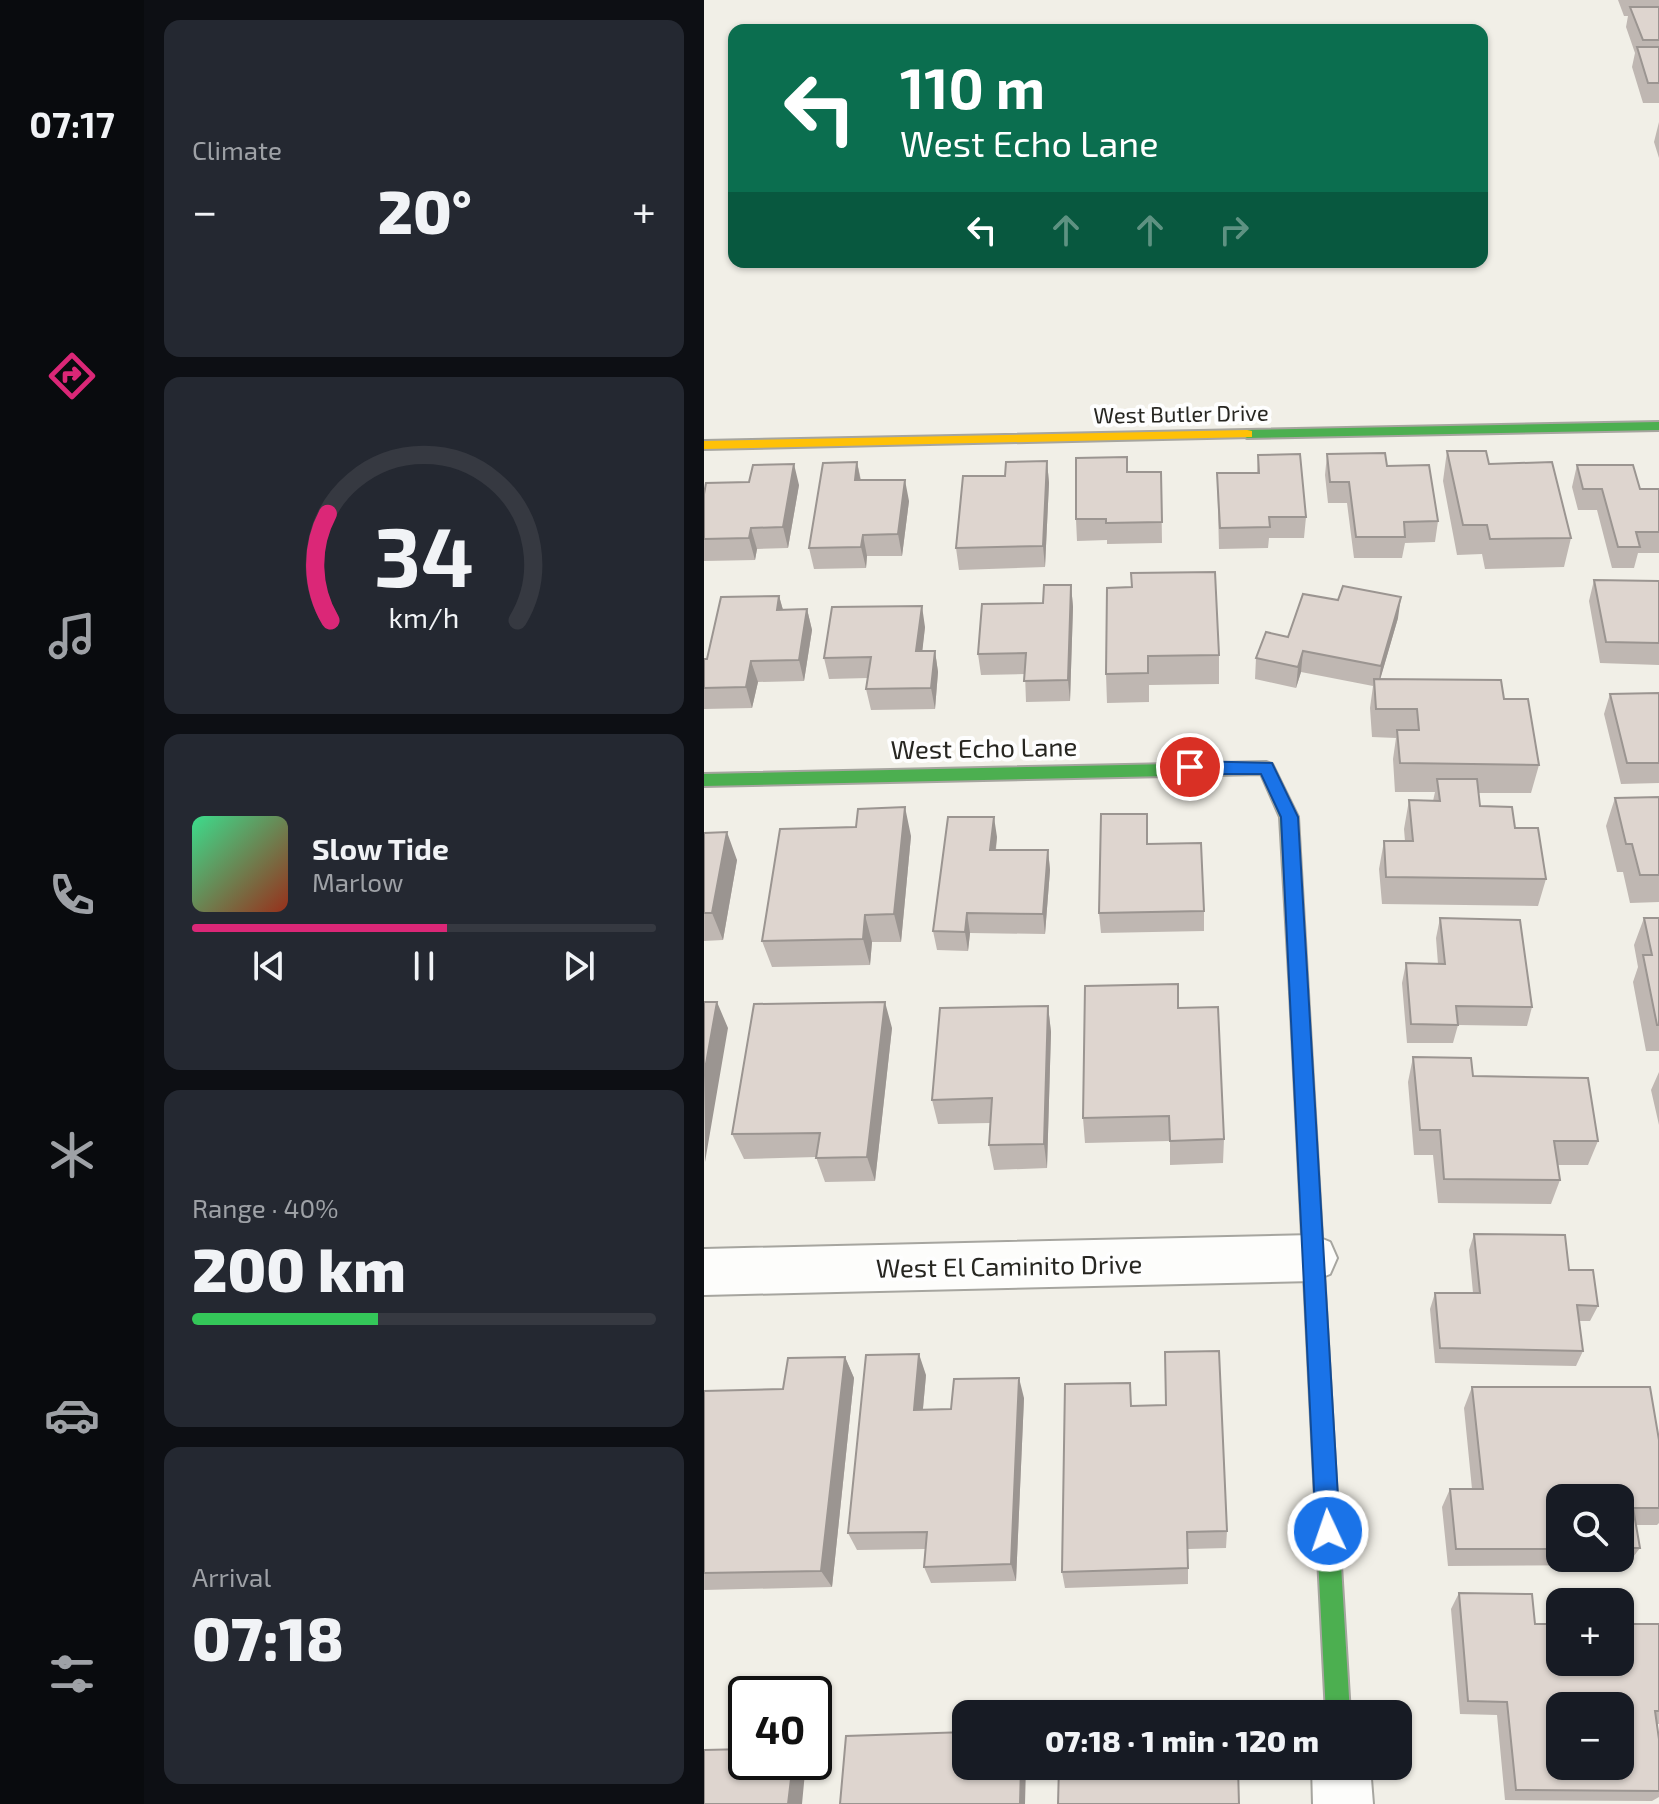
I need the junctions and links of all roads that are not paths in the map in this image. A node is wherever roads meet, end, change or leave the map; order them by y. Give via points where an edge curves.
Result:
1 (1659, 426) edge
2 (704, 445) edge
3 (704, 780) edge
4 (1313, 1258) junction
5 (704, 1272) edge
6 (1337, 1700) edge
7 (1342, 1780) edge
8 (1343, 1804) edge

1 - 2 street, West Butler Drive
3 - 4 street, West Echo Lane via 1266,768 1289,817
4 - 5 street, West El Caminito Drive
4 - 6 street
7 - 8 street

